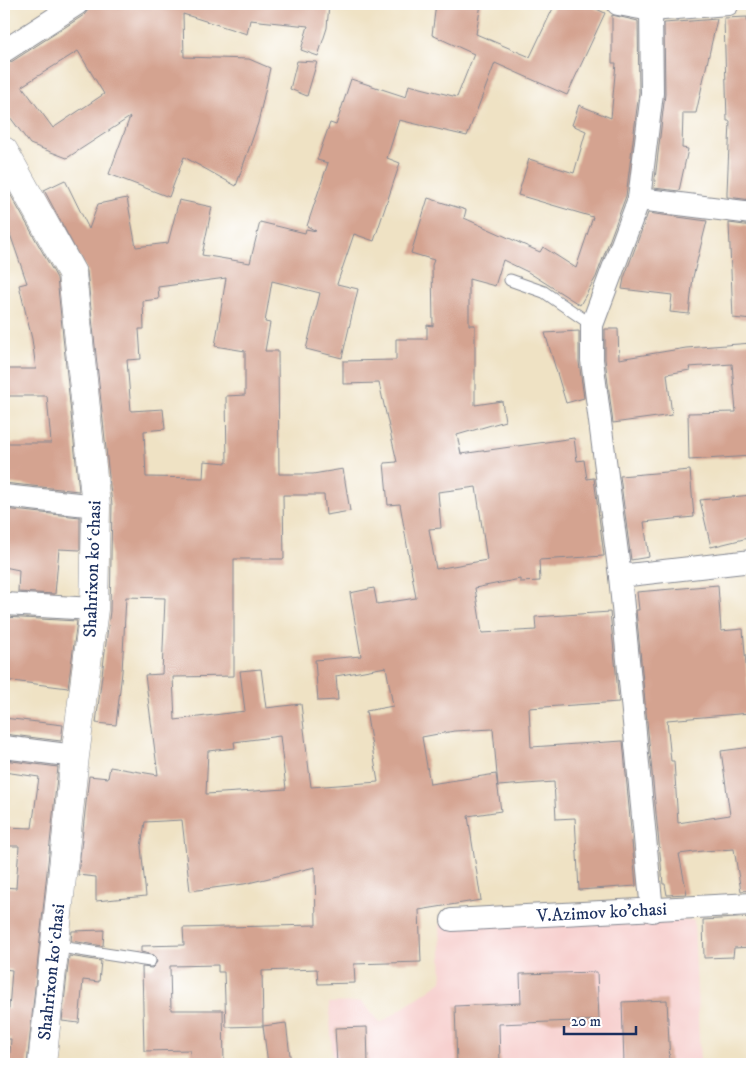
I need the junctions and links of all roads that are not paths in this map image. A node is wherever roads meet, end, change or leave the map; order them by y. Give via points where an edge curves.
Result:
1 (77, 4) edge
2 (618, 4) edge
3 (728, 4) edge
4 (651, 10) junction
5 (4, 51) edge
6 (4, 150) edge
7 (639, 199) junction
8 (752, 214) edge
9 (510, 280) dead end
10 (592, 325) junction
11 (4, 496) edge
12 (96, 506) junction
13 (752, 561) edge
14 (620, 576) junction
15 (4, 604) edge
16 (94, 609) junction
17 (4, 747) edge
18 (74, 756) junction
19 (752, 904) edge
20 (652, 910) junction
21 (452, 920) dead end
22 (54, 946) junction
23 (150, 961) dead end
24 (42, 1064) edge

1 - 5 street
2 - 4 street
3 - 4 street
4 - 7 street via 652,93
6 - 12 street, Shahrixon koʻchasi via 72,273
7 - 8 street
7 - 10 street
9 - 10 lane via 544,292
10 - 14 street via 592,360
11 - 12 street
12 - 16 street, Shahrixon koʻchasi
13 - 14 street
14 - 20 street
15 - 16 street
16 - 18 street, Shahrixon koʻchasi
17 - 18 street
18 - 22 street, Shahrixon koʻchasi
19 - 20 street, V.Azimov ko'chasi
20 - 21 street, V.Azimov ko'chasi
22 - 23 lane
22 - 24 street, Shahrixon koʻchasi

